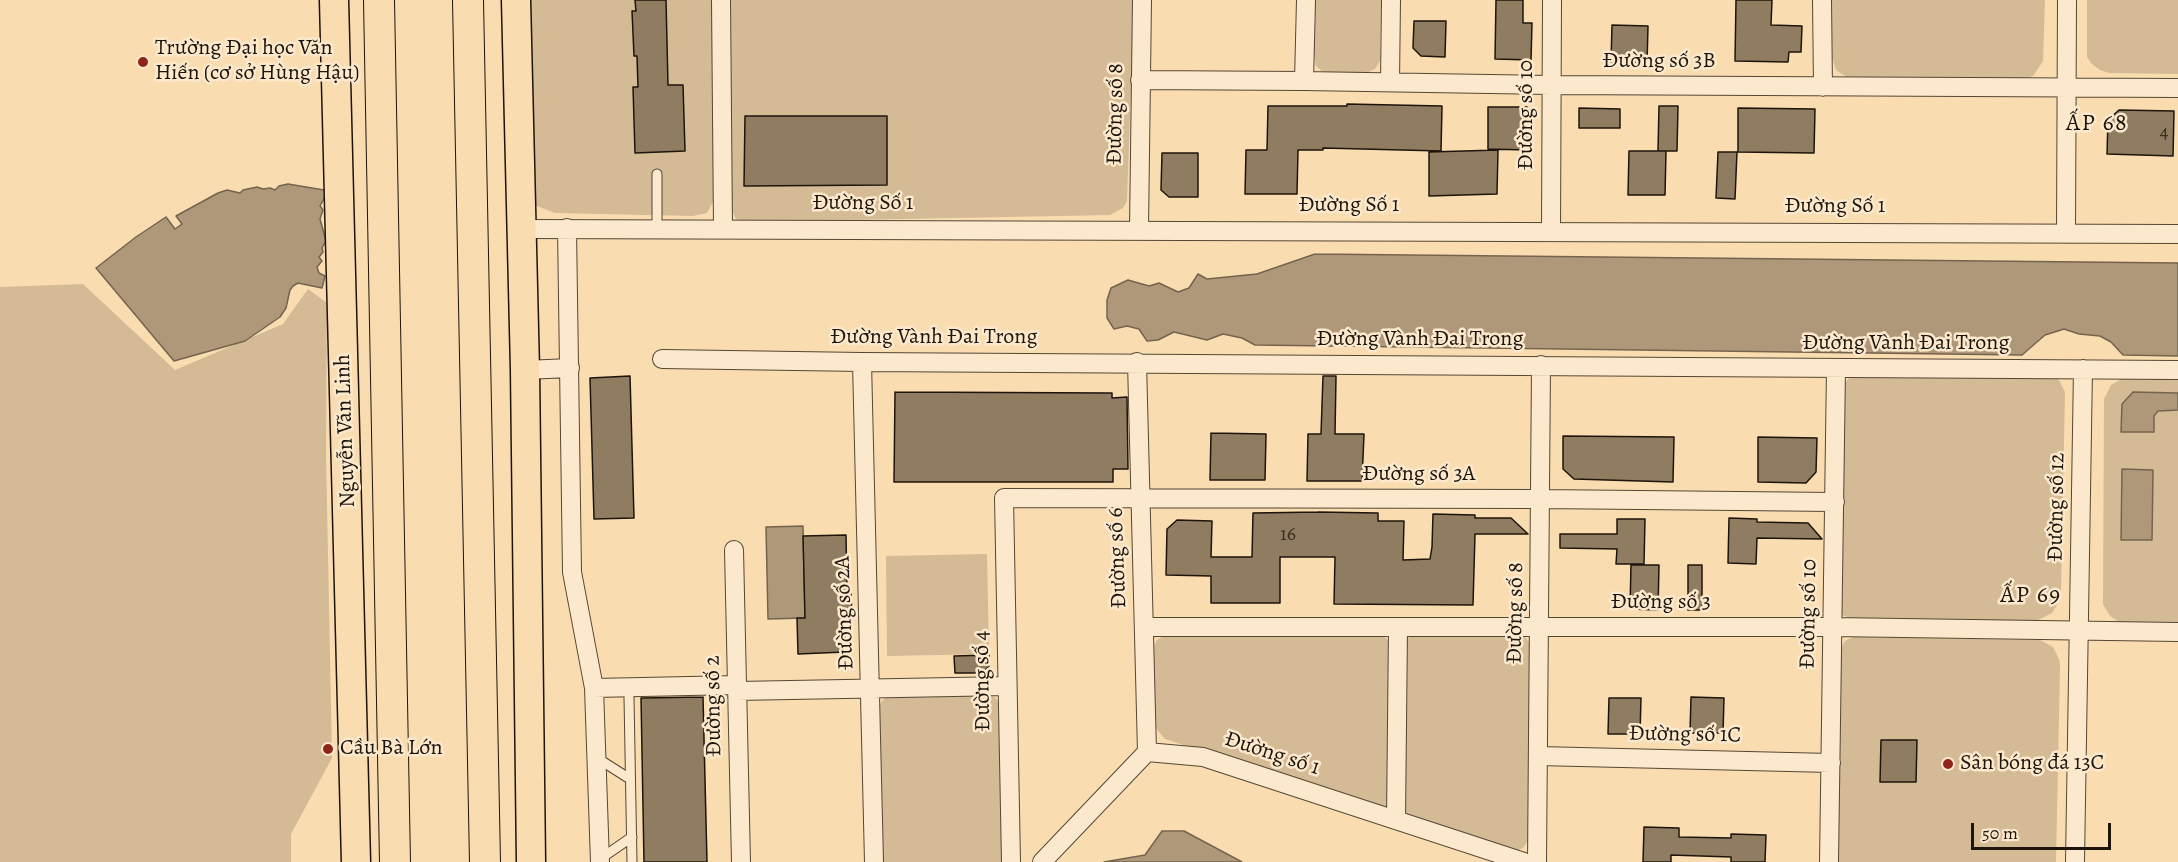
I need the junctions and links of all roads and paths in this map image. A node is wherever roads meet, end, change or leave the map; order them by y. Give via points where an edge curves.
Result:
1 (334, 0) edge
2 (379, 0) edge
3 (468, 0) edge
4 (516, 0) edge
5 (721, 0) edge
6 (1142, 0) edge
7 (1306, 0) edge
8 (1391, 0) edge
9 (1552, 0) edge
10 (1822, 0) edge
11 (2067, 0) edge
12 (1140, 80) junction
13 (1304, 81) junction
14 (1390, 82) junction
15 (1551, 85) junction
16 (1823, 87) junction
17 (2066, 87) junction
18 (2178, 88) edge
19 (657, 174) dead end
20 (567, 228) junction
21 (657, 228) junction
22 (723, 228) junction
23 (521, 229) junction
24 (1138, 229) junction
25 (1551, 231) junction
26 (2066, 232) junction
27 (2178, 234) edge
28 (662, 359) dead end
29 (862, 362) junction
30 (1137, 362) junction
31 (1541, 365) junction
32 (570, 368) junction
33 (1836, 368) junction
34 (2083, 369) junction
35 (525, 370) junction
36 (2178, 370) edge
37 (1004, 498) joint
38 (1141, 499) junction
39 (1541, 499) junction
40 (1835, 502) junction
41 (348, 542) junction
42 (390, 542) junction
43 (734, 550) dead end
44 (1144, 627) junction
45 (1398, 627) junction
46 (1540, 627) junction
47 (1833, 627) junction
48 (2079, 630) junction
49 (2178, 632) edge
50 (1007, 686) junction
51 (594, 688) junction
52 (737, 688) junction
53 (871, 689) junction
54 (629, 697) dead end
55 (1148, 752) junction
56 (1538, 756) junction
57 (597, 758) junction
58 (1831, 763) junction
59 (630, 779) junction
60 (1396, 820) junction
61 (632, 837) junction
62 (600, 860) edge
63 (356, 862) edge
64 (395, 862) edge
65 (485, 862) edge
66 (531, 862) edge
67 (632, 862) edge
68 (741, 862) edge
69 (874, 862) edge
70 (1011, 862) edge
71 (1042, 862) edge
72 (1524, 862) edge
73 (1537, 862) edge
74 (1830, 862) edge
75 (2075, 862) edge

1 - 41 main road, Nguyễn Văn Linh
2 - 42 highway, Nguyễn Văn Linh
3 - 65 highway
4 - 23 main road
5 - 22 street
6 - 12 street, Đường số 8
7 - 13 street
8 - 14 street
9 - 15 street, Đường số 10
10 - 16 street
11 - 17 street
12 - 13 street, Đường số 3B
12 - 24 street, Đường số 8
13 - 14 street, Đường số 3B
14 - 15 street, Đường số 3B
15 - 16 street, Đường số 3B
15 - 25 street, Đường số 10
16 - 17 street, Đường số 3B
17 - 18 street, Đường số 3B
17 - 26 street
19 - 21 lane
20 - 21 street, Đường Số 1
20 - 23 street, Đường Số 1
20 - 32 street
21 - 22 street, Đường Số 1
22 - 24 street, Đường Số 1
23 - 35 main road
24 - 25 street, Đường Số 1
25 - 26 street, Đường Số 1
26 - 27 street, Đường Số 1
28 - 29 street, Đường Vành Đai Trong
29 - 30 street, Đường Vành Đai Trong
29 - 53 street, Đường số 2A
30 - 31 street, Đường Vành Đai Trong
30 - 38 street, Đường số 6
31 - 33 street, Đường Vành Đai Trong
31 - 39 street, Đường số 8
32 - 35 street
32 - 51 street via 572,572
33 - 34 street, Đường Vành Đai Trong
33 - 40 street, Đường số 10
34 - 36 street, Đường Vành Đai Trong
34 - 48 street, Đường số 12
35 - 66 main road
37 - 38 street, Đường số 3A
37 - 50 street, Đường số 4
38 - 39 street, Đường số 3A
38 - 44 street, Đường số 6
39 - 40 street, Đường số 3A
39 - 46 street, Đường số 8
40 - 47 street, Đường số 10
41 - 42 main road
41 - 63 main road, Nguyễn Văn Linh
42 - 64 highway, Nguyễn Văn Linh
43 - 52 street, Đường số 2
44 - 45 street, Đường số 3
44 - 55 street, Đường số 6
45 - 46 street, Đường số 3
45 - 60 street
46 - 47 street, Đường số 3
46 - 56 street, Đường số 8
47 - 48 street, Đường số 3
47 - 58 street, Đường số 10
48 - 49 street, Đường số 3
48 - 75 street, Đường số 12
50 - 53 street
50 - 70 street, Đường số 4
51 - 52 street
51 - 57 street
52 - 53 street
52 - 68 street, Đường số 2
53 - 69 street, Đường số 2A
54 - 59 lane
55 - 60 street, Đường số 1 via 1203,757
55 - 71 street
56 - 58 street, Đường số 1C
56 - 73 street, Đường số 8
57 - 59 lane
57 - 62 street
58 - 74 street, Đường số 10
59 - 61 lane
60 - 72 street, Đường số 1
61 - 62 lane
61 - 67 lane

